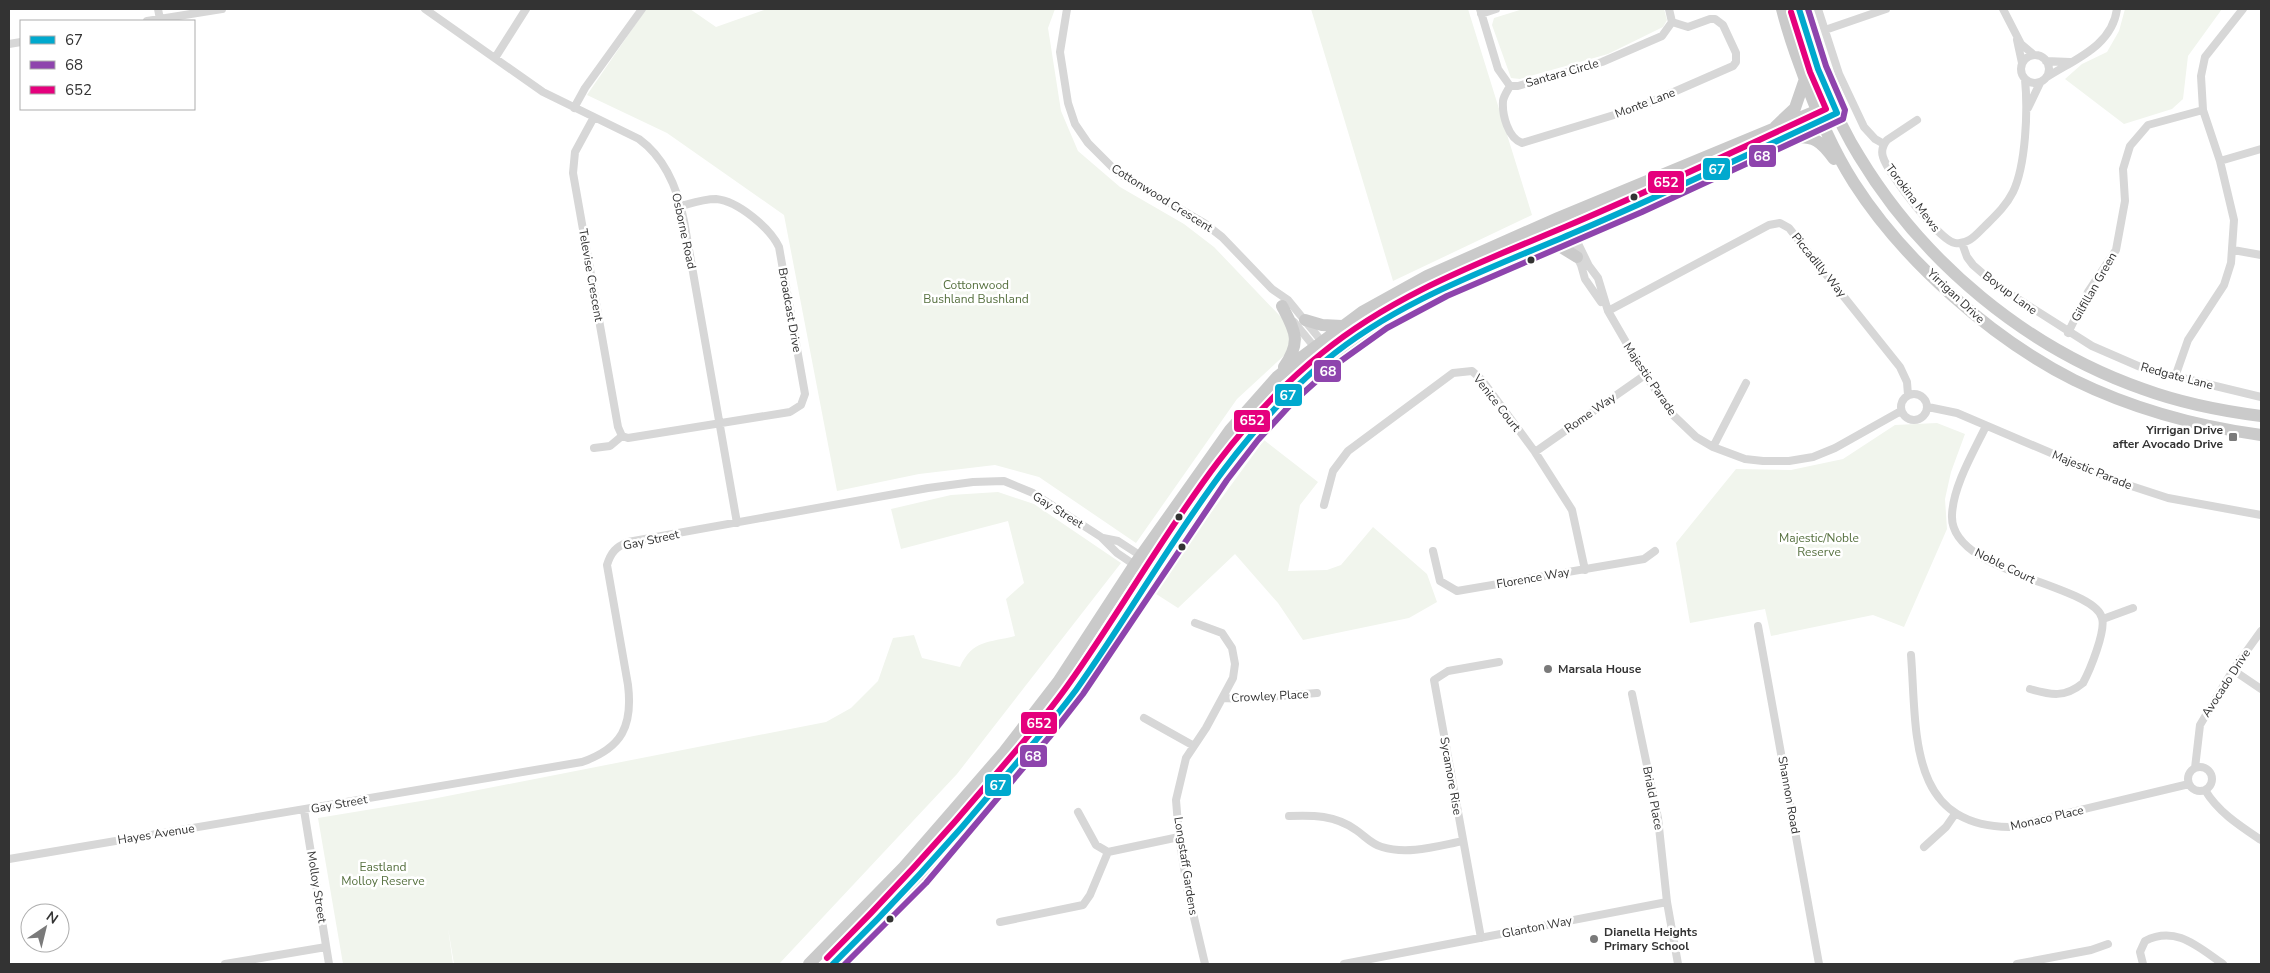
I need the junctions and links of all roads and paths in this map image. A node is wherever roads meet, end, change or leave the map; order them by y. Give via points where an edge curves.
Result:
1 (158, 9) edge
2 (222, 9) edge
3 (425, 9) edge
4 (526, 9) edge
5 (642, 9) edge
6 (1066, 9) edge
7 (1496, 9) edge
8 (1669, 9) edge
9 (1782, 9) edge
10 (1799, 9) edge
11 (1818, 9) edge
12 (1886, 9) edge
13 (2003, 9) edge
14 (2117, 9) edge
15 (2243, 9) edge
16 (1480, 11) edge
17 (160, 19) junction
18 (154, 20) edge
19 (1672, 22) junction
20 (1825, 30) junction
21 (2015, 33) junction
22 (2034, 55) junction
23 (495, 58) junction
24 (2046, 61) junction
25 (2070, 62) junction
26 (2022, 63) junction
27 (2025, 79) junction
28 (1805, 80) junction
29 (2044, 80) junction
30 (1510, 86) junction
31 (574, 108) junction
32 (1835, 109) junction
33 (2202, 110) junction
34 (2026, 112) junction
35 (1820, 116) junction
36 (594, 117) junction
37 (1916, 120) dead end
38 (1776, 135) junction
39 (1884, 144) junction
40 (2261, 149) edge
41 (2220, 161) junction
42 (681, 206) junction
43 (1561, 216) junction
44 (1879, 218) junction
45 (1570, 234) junction
46 (1553, 242) junction
47 (1962, 243) junction
48 (2233, 250) junction
49 (2261, 255) edge
50 (1577, 257) junction
51 (1272, 289) junction
52 (1282, 306) junction
53 (1606, 308) junction
54 (1305, 320) junction
55 (1342, 326) junction
56 (2068, 333) junction
57 (1318, 344) junction
58 (1329, 358) junction
59 (1645, 375) junction
60 (1277, 377) junction
61 (2175, 378) junction
62 (1746, 382) dead end
63 (1908, 395) junction
64 (2261, 397) edge
65 (1928, 407) junction
66 (1901, 411) junction
67 (2261, 416) edge
68 (720, 424) junction
69 (1986, 426) junction
70 (2261, 435) edge
71 (622, 436) junction
72 (1713, 447) junction
73 (594, 448) dead end
74 (1535, 452) junction
75 (1324, 505) dead end
76 (2261, 515) edge
77 (737, 523) junction
78 (1433, 551) dead end
79 (1655, 551) dead end
80 (1138, 560) junction
81 (1585, 570) junction
82 (1155, 571) junction
83 (2133, 608) dead end
84 (2103, 619) junction
85 (1195, 623) dead end
86 (1758, 626) dead end
87 (2261, 631) edge
88 (1911, 655) dead end
89 (1499, 662) dead end
90 (2233, 670) junction
91 (2030, 689) dead end
92 (2261, 689) edge
93 (1317, 693) dead end
94 (1632, 694) dead end
95 (1223, 698) junction
96 (1144, 718) dead end
97 (1194, 746) junction
98 (2195, 768) junction
99 (2189, 784) junction
100 (2205, 790) junction
101 (304, 810) junction
102 (1078, 812) dead end
103 (1955, 814) junction
104 (1289, 816) dead end
105 (1179, 837) junction
106 (2261, 840) edge
107 (1463, 841) junction
108 (1924, 847) dead end
109 (1108, 852) junction
110 (9, 859) edge
111 (1667, 902) junction
112 (1000, 922) dead end
113 (1482, 938) junction
114 (2108, 944) dead end
115 (326, 947) junction
116 (225, 964) edge
117 (329, 964) edge
118 (809, 964) edge
119 (833, 964) edge
120 (1205, 964) edge
121 (1344, 964) edge
122 (1678, 964) edge
123 (1819, 964) edge
124 (2017, 964) edge
125 (2142, 964) edge
126 (2223, 964) edge

1 - 17 street
2 - 17 street
3 - 23 street, Osborne Road
4 - 23 street
5 - 31 street
6 - 51 street, Cottonwood Crescent via 1060,52 1068,103 1075,124 1088,143 1118,173 1204,222
7 - 16 street
8 - 19 street
9 - 28 main road, Yirrigan Drive
10 - 32 main road, Yirrigan Drive
11 - 20 street
12 - 20 street
13 - 21 street
14 - 25 street via 2107,35 2092,51
15 - 33 street via 2205,57 2201,76
16 - 30 street, Santara Circle via 1498,70
17 - 18 street
19 - 30 street, Santara Circle via 1662,36 1602,62 1528,84
19 - 30 street, Monte Lane via 1688,26 1715,19 1727,30 1736,62 1637,108 1522,143 1512,137 1504,112 1503,102
20 - 39 street via 1839,74 1864,127
21 - 22 street via 2021,44
21 - 26 street
22 - 24 street
22 - 26 street
23 - 31 street, Osborne Road via 543,92
24 - 25 street
24 - 29 street via 2049,68
25 - 29 street
26 - 27 street via 2021,72
27 - 29 street via 2032,83
27 - 34 street
28 - 35 main road, Yirrigan Drive
28 - 38 main road via 1795,108
29 - 34 street via 2034,92
31 - 36 street, Osborne Road
32 - 35 main road
32 - 67 main road, Yirrigan Drive via 1858,155 1896,211 1940,259 2006,317 2063,353 2121,381 2175,399
33 - 41 street
33 - 56 street, Gilfillan Green via 2148,126 2130,146 2123,168 2125,201 2116,250 2088,292
34 - 47 street via 2020,169 2013,191 1995,217 1970,240
35 - 38 main road
35 - 44 main road, Yirrigan Drive via 1854,182
36 - 42 street, Osborne Road via 648,146 666,171
36 - 71 street, Televise Crescent via 575,152 573,173
37 - 39 street
38 - 43 main road
38 - 44 main road via 1812,138 1823,144 1863,204
38 - 45 main road
39 - 47 street, Torokina Mews via 1882,156 1885,163 1917,207 1945,239
40 - 41 street
41 - 48 street via 2234,220
42 - 68 street, Osborne Road
42 - 68 street, Broadcast Drive via 716,200 733,204 769,230 779,247 805,394 801,405 790,412
43 - 45 street, Majestic Parade
43 - 55 main road via 1427,276
44 - 70 main road, Yirrigan Drive via 1960,302 1996,332 2056,370 2098,391 2168,417
45 - 46 main road
45 - 50 street, Majestic Parade
45 - 53 street, Majestic Parade via 1598,278
46 - 50 main road
46 - 58 main road via 1437,291 1373,326
47 - 56 street, Boyup Lane via 1973,265 1996,285
48 - 49 street
48 - 61 street via 2224,285 2188,340
50 - 53 street, Majestic Parade via 1588,284
51 - 52 street, Cottonwood Crescent
51 - 54 street, Cottonwood Crescent via 1288,300
52 - 57 street, Cottonwood Crescent
52 - 60 main road via 1295,330 1296,340 1291,357
53 - 59 street, Majestic Parade
53 - 63 street, Piccadilly Way via 1769,225 1780,224 1789,228 1900,367 1907,382
54 - 55 main road
54 - 57 street, Cottonwood Crescent
55 - 57 main road
56 - 61 street, Redgate Lane via 2145,369
57 - 58 street, Cottonwood Crescent
57 - 60 main road
58 - 82 main road via 1290,391 1248,437 1203,496
59 - 72 street, Majestic Parade via 1673,415 1696,437
59 - 74 street, Rome Way
60 - 80 main road via 1230,430 1192,480
61 - 64 street, Redgate Lane
62 - 72 street
63 - 65 street via 1921,396
63 - 66 street via 1901,404
65 - 66 street via 1924,417 1918,420 1908,419
65 - 69 street, Majestic Parade
66 - 72 street, Majestic Parade via 1836,448 1813,457 1763,461 1745,459
68 - 71 street via 635,439
68 - 77 street, Osborne Road
69 - 76 street, Majestic Parade via 2119,482 2168,498
69 - 84 street, Noble Court via 1960,482 1952,516 1956,530 1977,554 2026,578 2085,600 2100,611
71 - 73 street via 610,446
74 - 75 street, Venice Court via 1482,380 1472,371 1453,373 1348,451 1333,471
74 - 81 street, Venice Court via 1572,510
77 - 80 street, Gay Street via 928,488 1004,481 1033,493 1101,537 1117,553
77 - 101 street, Gay Street via 628,542 618,546 610,555 607,565 630,704 624,732 600,756 582,762
78 - 81 street, Florence Way via 1440,581 1457,591
79 - 81 street, Florence Way via 1644,560
80 - 82 street, Gay Street
80 - 82 street, Gay Street
80 - 118 main road via 1058,682 1004,752 904,866
82 - 119 main road via 1079,685 1044,731 918,877
83 - 84 street
84 - 91 street via 2102,631 2083,683 2064,694 2051,695
85 - 95 street, Longstaff Gardens via 1222,632 1232,648 1233,678
86 - 123 street, Shannon Road
87 - 90 street, Avocado Drive
88 - 103 street, Monaco Place via 1923,769 1937,796
89 - 107 street, Sycamore Rise via 1448,671 1434,680
90 - 92 street
90 - 98 street, Avocado Drive via 2200,725
93 - 95 street, Crowley Place
94 - 111 street, Briald Place via 1658,818
95 - 97 street, Longstaff Gardens
96 - 97 street
97 - 105 street, Longstaff Gardens via 1186,758 1176,800
98 - 99 street, Avocado Drive via 2189,775
98 - 100 street via 2204,768 2211,774 2211,783
99 - 100 street via 2196,790
99 - 103 street, Monaco Place via 2009,827 1977,825
100 - 106 street via 2222,812
101 - 110 street, Hayes Avenue
101 - 115 street, Molloy Street
102 - 109 street via 1096,845
103 - 108 street
104 - 107 street via 1314,814 1331,817 1356,829 1368,840 1391,849 1423,849
105 - 109 street
105 - 120 street, Longstaff Gardens
107 - 113 street, Sycamore Rise
109 - 112 street via 1083,905
111 - 113 street, Glanton Way
111 - 122 street
113 - 121 street, Glanton Way
114 - 124 street
115 - 116 street
115 - 117 street, Molloy Street
125 - 126 street via 2140,952 2145,941 2176,935

